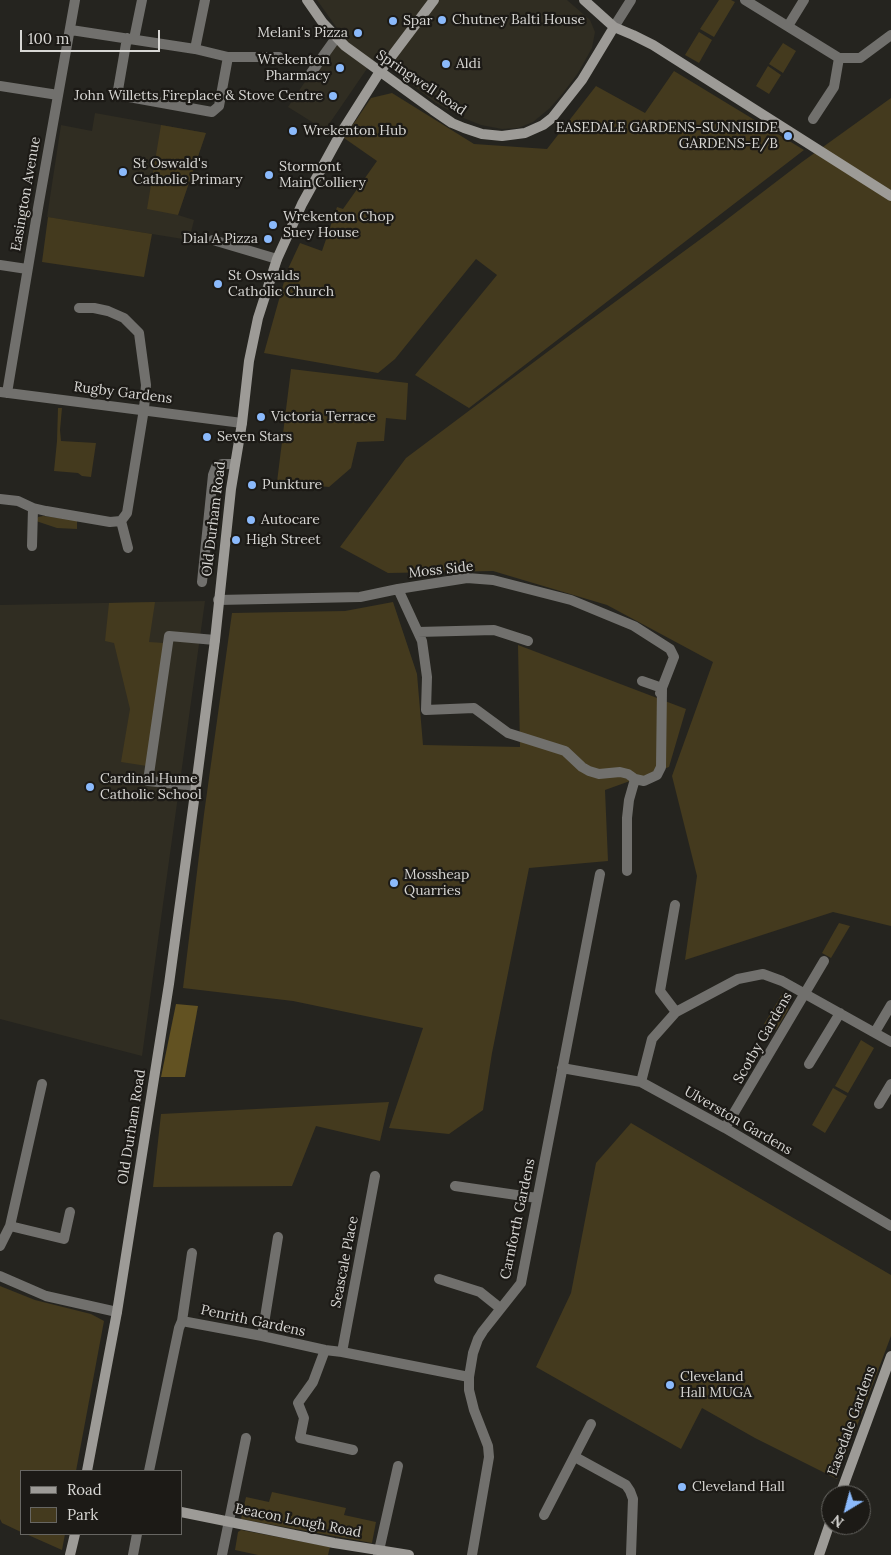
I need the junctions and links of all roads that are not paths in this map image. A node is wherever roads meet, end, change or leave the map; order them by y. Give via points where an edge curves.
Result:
1 (76, 0) edge
2 (142, 0) edge
3 (204, 0) edge
4 (307, 0) edge
5 (434, 0) edge
6 (584, 0) edge
7 (631, 0) edge
8 (745, 0) edge
9 (804, 0) edge
10 (788, 26) junction
11 (614, 27) junction
12 (71, 30) junction
13 (891, 35) edge
14 (336, 38) junction
15 (130, 39) junction
16 (194, 49) junction
17 (228, 58) junction
18 (279, 58) dead end
19 (839, 58) junction
20 (311, 73) dead end
21 (380, 73) junction
22 (0, 86) edge
23 (58, 95) junction
24 (814, 119) dead end
25 (891, 196) edge
26 (213, 240) dead end
27 (277, 259) junction
28 (0, 265) edge
29 (27, 269) junction
30 (79, 308) dead end
31 (4, 393) edge
32 (144, 409) junction
33 (242, 423) junction
34 (235, 464) junction
35 (0, 499) edge
36 (33, 508) junction
37 (121, 521) junction
38 (32, 546) dead end
39 (128, 548) dead end
40 (202, 582) dead end
41 (398, 589) junction
42 (218, 600) junction
43 (418, 632) junction
44 (214, 640) junction
45 (528, 641) dead end
46 (642, 681) dead end
47 (661, 691) junction
48 (635, 779) junction
49 (196, 786) junction
50 (627, 871) dead end
51 (600, 874) dead end
52 (675, 905) dead end
53 (824, 961) dead end
54 (805, 993) junction
55 (891, 1005) edge
56 (676, 1012) junction
57 (840, 1013) junction
58 (875, 1032) junction
59 (891, 1042) edge
60 (809, 1064) dead end
61 (562, 1068) junction
62 (641, 1082) junction
63 (42, 1084) dead end
64 (891, 1084) edge
65 (880, 1104) dead end
66 (726, 1128) junction
67 (375, 1176) dead end
68 (455, 1186) dead end
69 (538, 1198) junction
70 (70, 1212) dead end
71 (10, 1226) junction
72 (891, 1226) edge
73 (278, 1237) dead end
74 (0, 1246) edge
75 (192, 1253) dead end
76 (0, 1276) edge
77 (439, 1280) dead end
78 (500, 1308) junction
79 (117, 1312) junction
80 (182, 1321) junction
81 (262, 1336) junction
82 (325, 1350) junction
83 (342, 1352) junction
84 (891, 1356) edge
85 (469, 1377) junction
86 (591, 1424) dead end
87 (246, 1438) dead end
88 (352, 1450) dead end
89 (575, 1457) junction
90 (398, 1466) dead end
91 (87, 1470) edge
92 (149, 1470) edge
93 (844, 1485) edge
94 (182, 1512) edge
95 (544, 1515) dead end
96 (230, 1522) junction
97 (75, 1535) edge
98 (136, 1535) edge
99 (826, 1535) edge
100 (379, 1553) edge
101 (70, 1555) edge
102 (133, 1555) edge
103 (222, 1555) edge
104 (409, 1555) edge
105 (472, 1555) edge
106 (631, 1555) edge
107 (819, 1555) edge

1 - 12 street, Easington Avenue
2 - 15 street
3 - 16 street
4 - 14 main road, Springwell Road
5 - 21 main road
6 - 11 main road
7 - 11 street
8 - 10 street
9 - 10 street
10 - 19 street
11 - 21 main road, Springwell Road via 582,80 552,118 525,133 502,136 464,128
11 - 25 main road via 653,45
12 - 15 street
12 - 23 street, Easington Avenue
13 - 19 street via 860,58
14 - 20 street
14 - 21 main road, Springwell Road
15 - 16 street
15 - 17 street via 118,90 129,97 212,112 219,106
16 - 17 street
17 - 18 street
19 - 24 street via 834,87
21 - 27 main road, Old Durham Road via 341,133
22 - 23 street
23 - 29 street, Easington Avenue
26 - 27 street
27 - 33 main road, Old Durham Road via 258,318 249,360
28 - 29 street
29 - 31 street, Easington Avenue
30 - 32 street via 108,311 124,318 139,333 146,385
31 - 32 street, Rugby Gardens
32 - 33 street, Rugby Gardens
32 - 37 street via 128,513
33 - 34 main road, Old Durham Road
34 - 40 street via 216,467 213,475
34 - 42 main road, Old Durham Road
35 - 36 street via 18,501
36 - 37 street via 110,522
36 - 38 street
37 - 39 street
41 - 42 street, Moss Side via 360,597
41 - 43 street
41 - 47 street, Moss Side via 467,578 494,580 571,600 634,626 670,649 674,657
42 - 44 main road, Old Durham Road
43 - 45 street via 494,630
43 - 48 street via 427,677 426,710 474,708 508,733 566,751 589,771 599,774 620,772
44 - 49 main road, Old Durham Road
44 - 49 street via 170,636 148,781
46 - 47 street
47 - 48 street, Moss Side via 661,767 652,778 644,781
48 - 50 street via 627,818
49 - 79 main road, Old Durham Road
51 - 61 street, Carnforth Gardens
52 - 56 street via 660,991
53 - 54 street, Scotby Gardens
54 - 56 street via 762,974 738,979
54 - 57 street
54 - 66 street, Scotby Gardens
55 - 58 street
56 - 62 street via 652,1039
57 - 58 street
57 - 60 street
58 - 59 street
61 - 62 street, Ulverston Gardens
61 - 69 street, Carnforth Gardens
62 - 66 street, Ulverston Gardens
63 - 71 street
64 - 65 street
66 - 72 street, Ulverston Gardens
67 - 83 street, Seascale Place
68 - 69 street
69 - 78 street, Carnforth Gardens via 521,1284
70 - 71 street via 64,1239
71 - 74 street
73 - 81 street
75 - 80 street
76 - 79 street via 46,1296
77 - 78 street via 480,1292
78 - 85 street, Carnforth Gardens via 478,1339
79 - 91 main road, Old Durham Road
80 - 81 street, Penrith Gardens
80 - 92 street, Penrith Gardens
81 - 82 street, Penrith Gardens
82 - 83 street, Penrith Gardens
82 - 88 street via 313,1382 298,1403 304,1418 300,1438
83 - 85 street, Penrith Gardens
84 - 93 main road, Easedale Gardens
85 - 105 street, Carnforth Gardens via 474,1410 489,1457
86 - 89 street
87 - 96 street
89 - 95 street
89 - 106 street via 626,1485 630,1491 633,1499
90 - 100 street
94 - 96 main road, Beacon Lough Road
96 - 100 main road, Beacon Lough Road
96 - 103 street
97 - 101 main road
98 - 102 street
99 - 107 main road
100 - 104 main road, Beacon Lough Road

